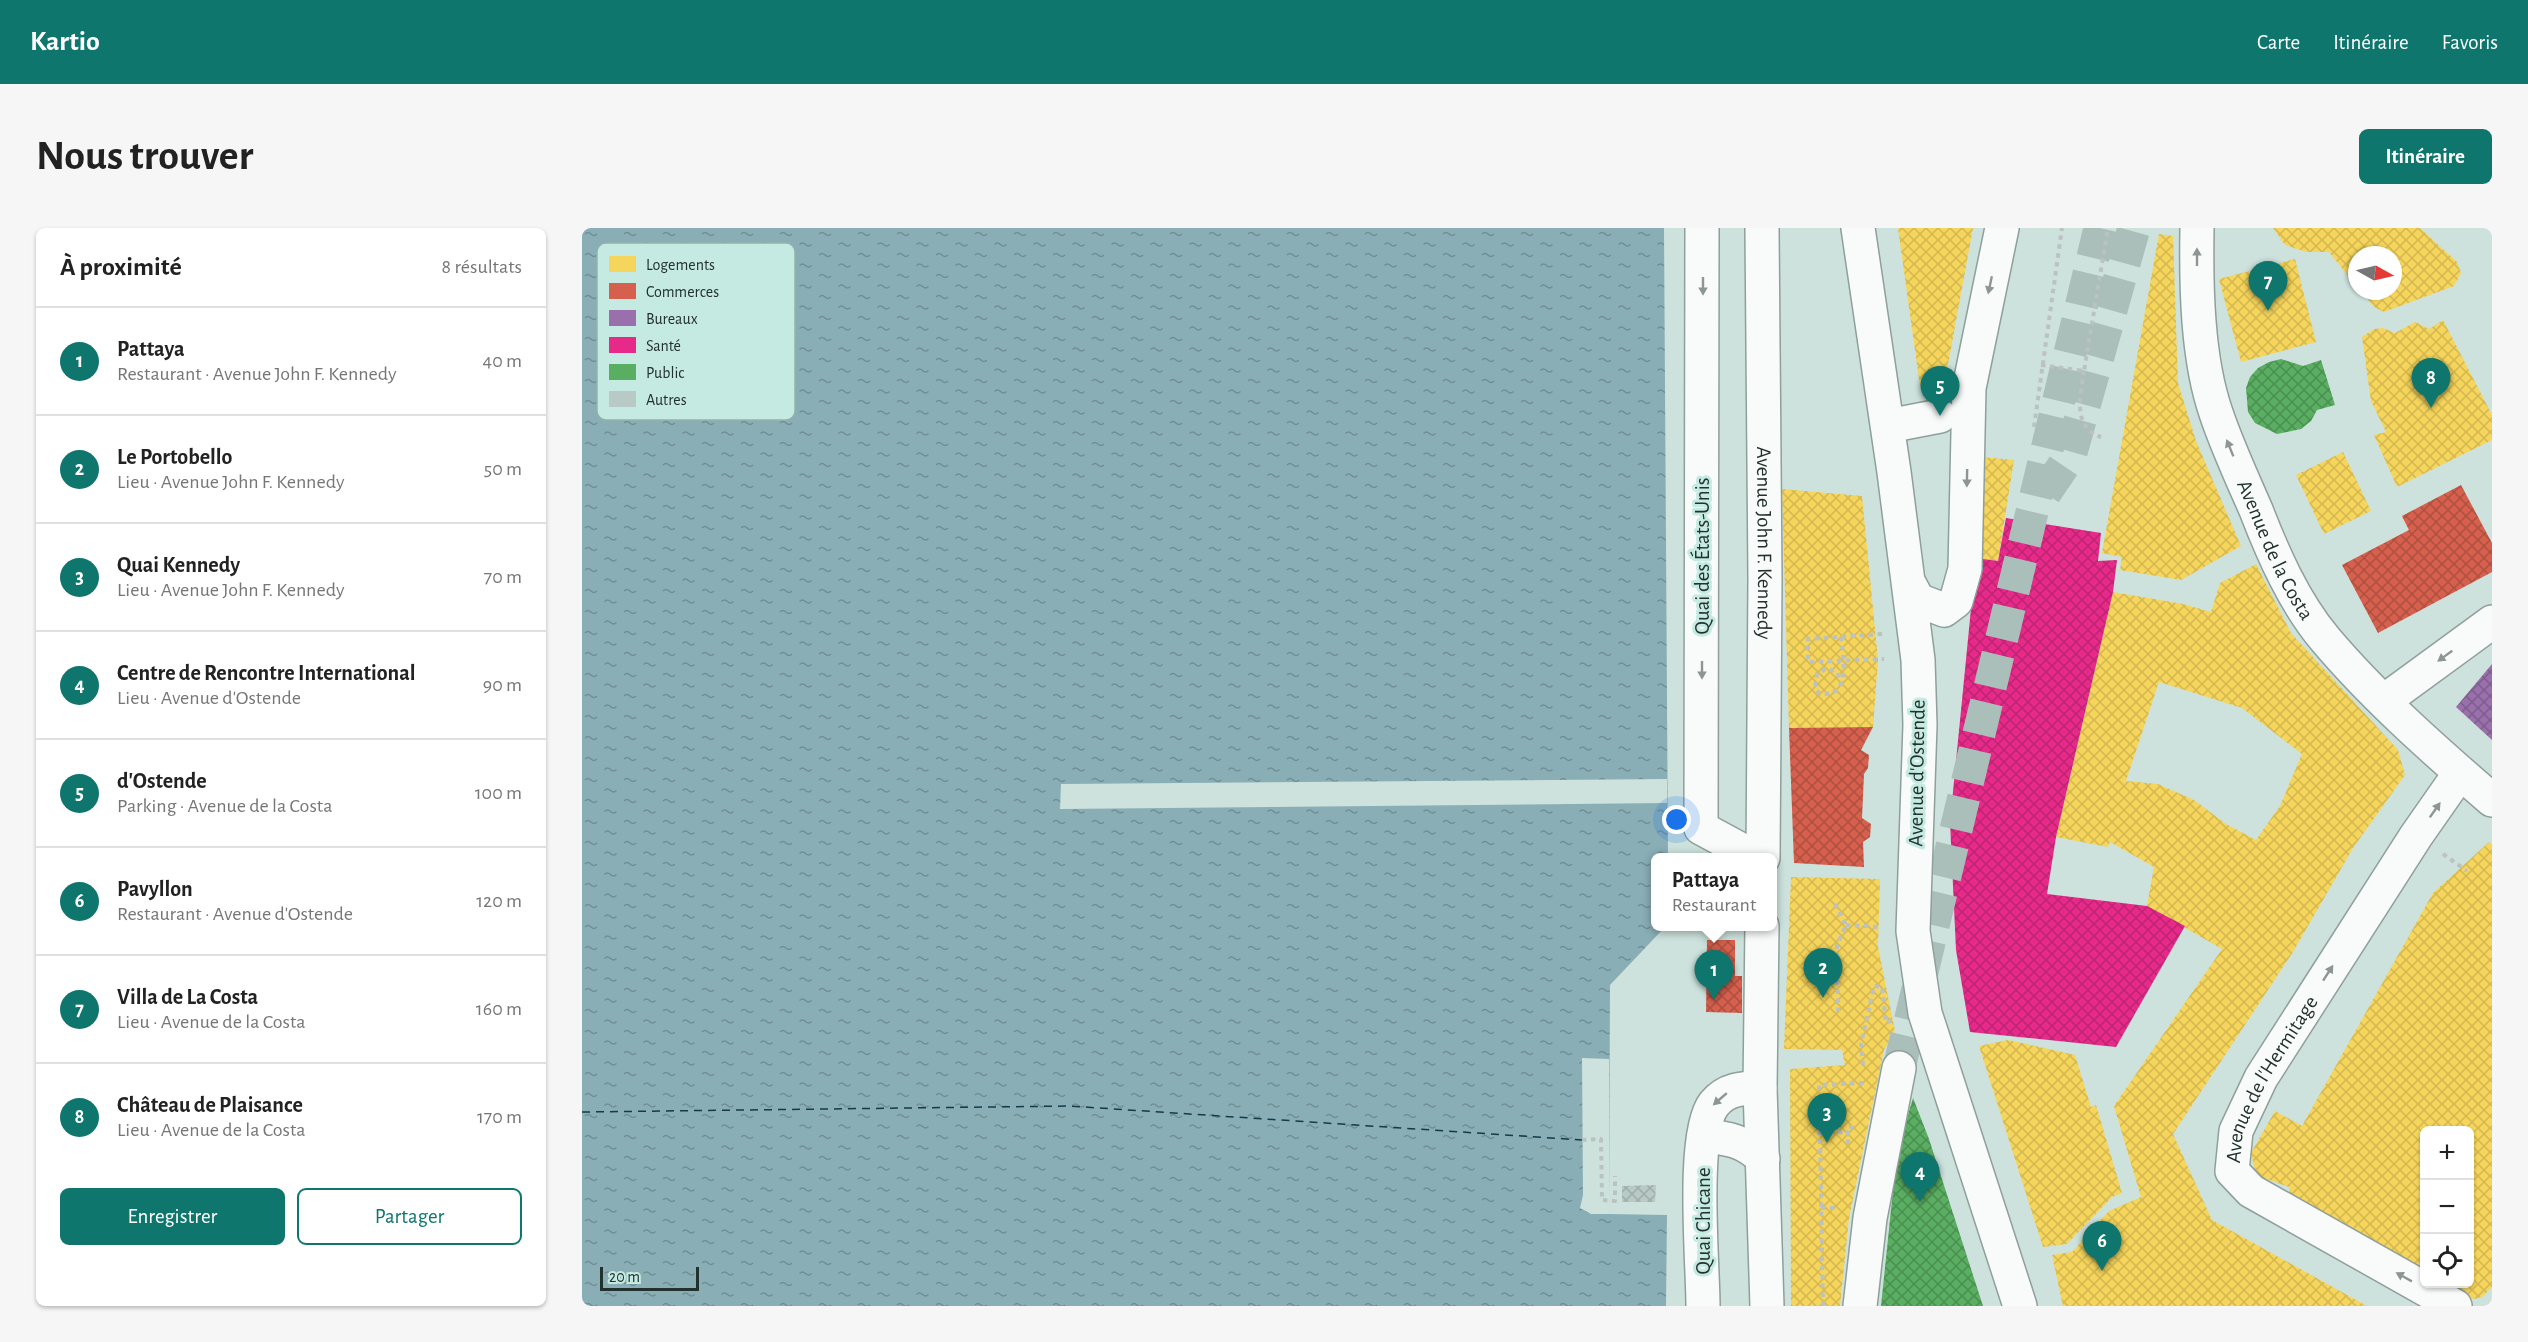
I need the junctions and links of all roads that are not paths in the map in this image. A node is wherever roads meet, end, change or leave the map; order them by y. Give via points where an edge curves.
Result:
1 (1702, 228) edge
2 (1762, 228) edge
3 (1858, 228) edge
4 (2002, 228) edge
5 (2197, 228) edge
6 (1940, 416) dead end
7 (1887, 426) junction
8 (1910, 585) junction
9 (2492, 621) edge
10 (2384, 701) junction
11 (2460, 773) junction
12 (2492, 800) edge
13 (1742, 853) edge
14 (1763, 853) edge
15 (1762, 931) edge
16 (1899, 1068) tunnel mouth
17 (1760, 1088) junction
18 (1704, 1137) junction
19 (1763, 1159) junction
20 (1703, 1306) edge
21 (1767, 1306) edge
22 (1860, 1306) edge
23 (2019, 1306) edge
24 (2455, 1306) edge

1 -> 13 main road, Quai des États-Unis via 1701,828
2 - 14 main road, Avenue John F. Kennedy via 1766,568
3 - 7 main road, Avenue d'Ostende
4 -> 8 main road via 1969,388 1965,569 1956,601 1944,610 1918,600
10 -> 5 main road, Avenue de la Costa via 2324,638 2296,594 2268,541 2215,412 2198,306
6 - 7 main road
7 - 8 main road, Avenue d'Ostende
8 - 23 main road, Avenue d'Ostende via 1920,725 1912,931 1915,961 1925,1013
9 -> 10 main road
10 - 11 main road, Avenue de la Costa
11 - 12 main road, Avenue de la Costa
24 -> 11 main road, Avenue de l'Hermitage via 2251,1191 2232,1172 2236,1131 2261,1078
15 - 17 main road
16 - 22 main road via 1870,1218
17 -> 18 main road, Quai Chicane via 1738,1088 1720,1098 1708,1113
17 - 19 main road
18 - 19 main road via 1739,1142
18 - 20 main road, Quai Chicane
19 - 21 main road

